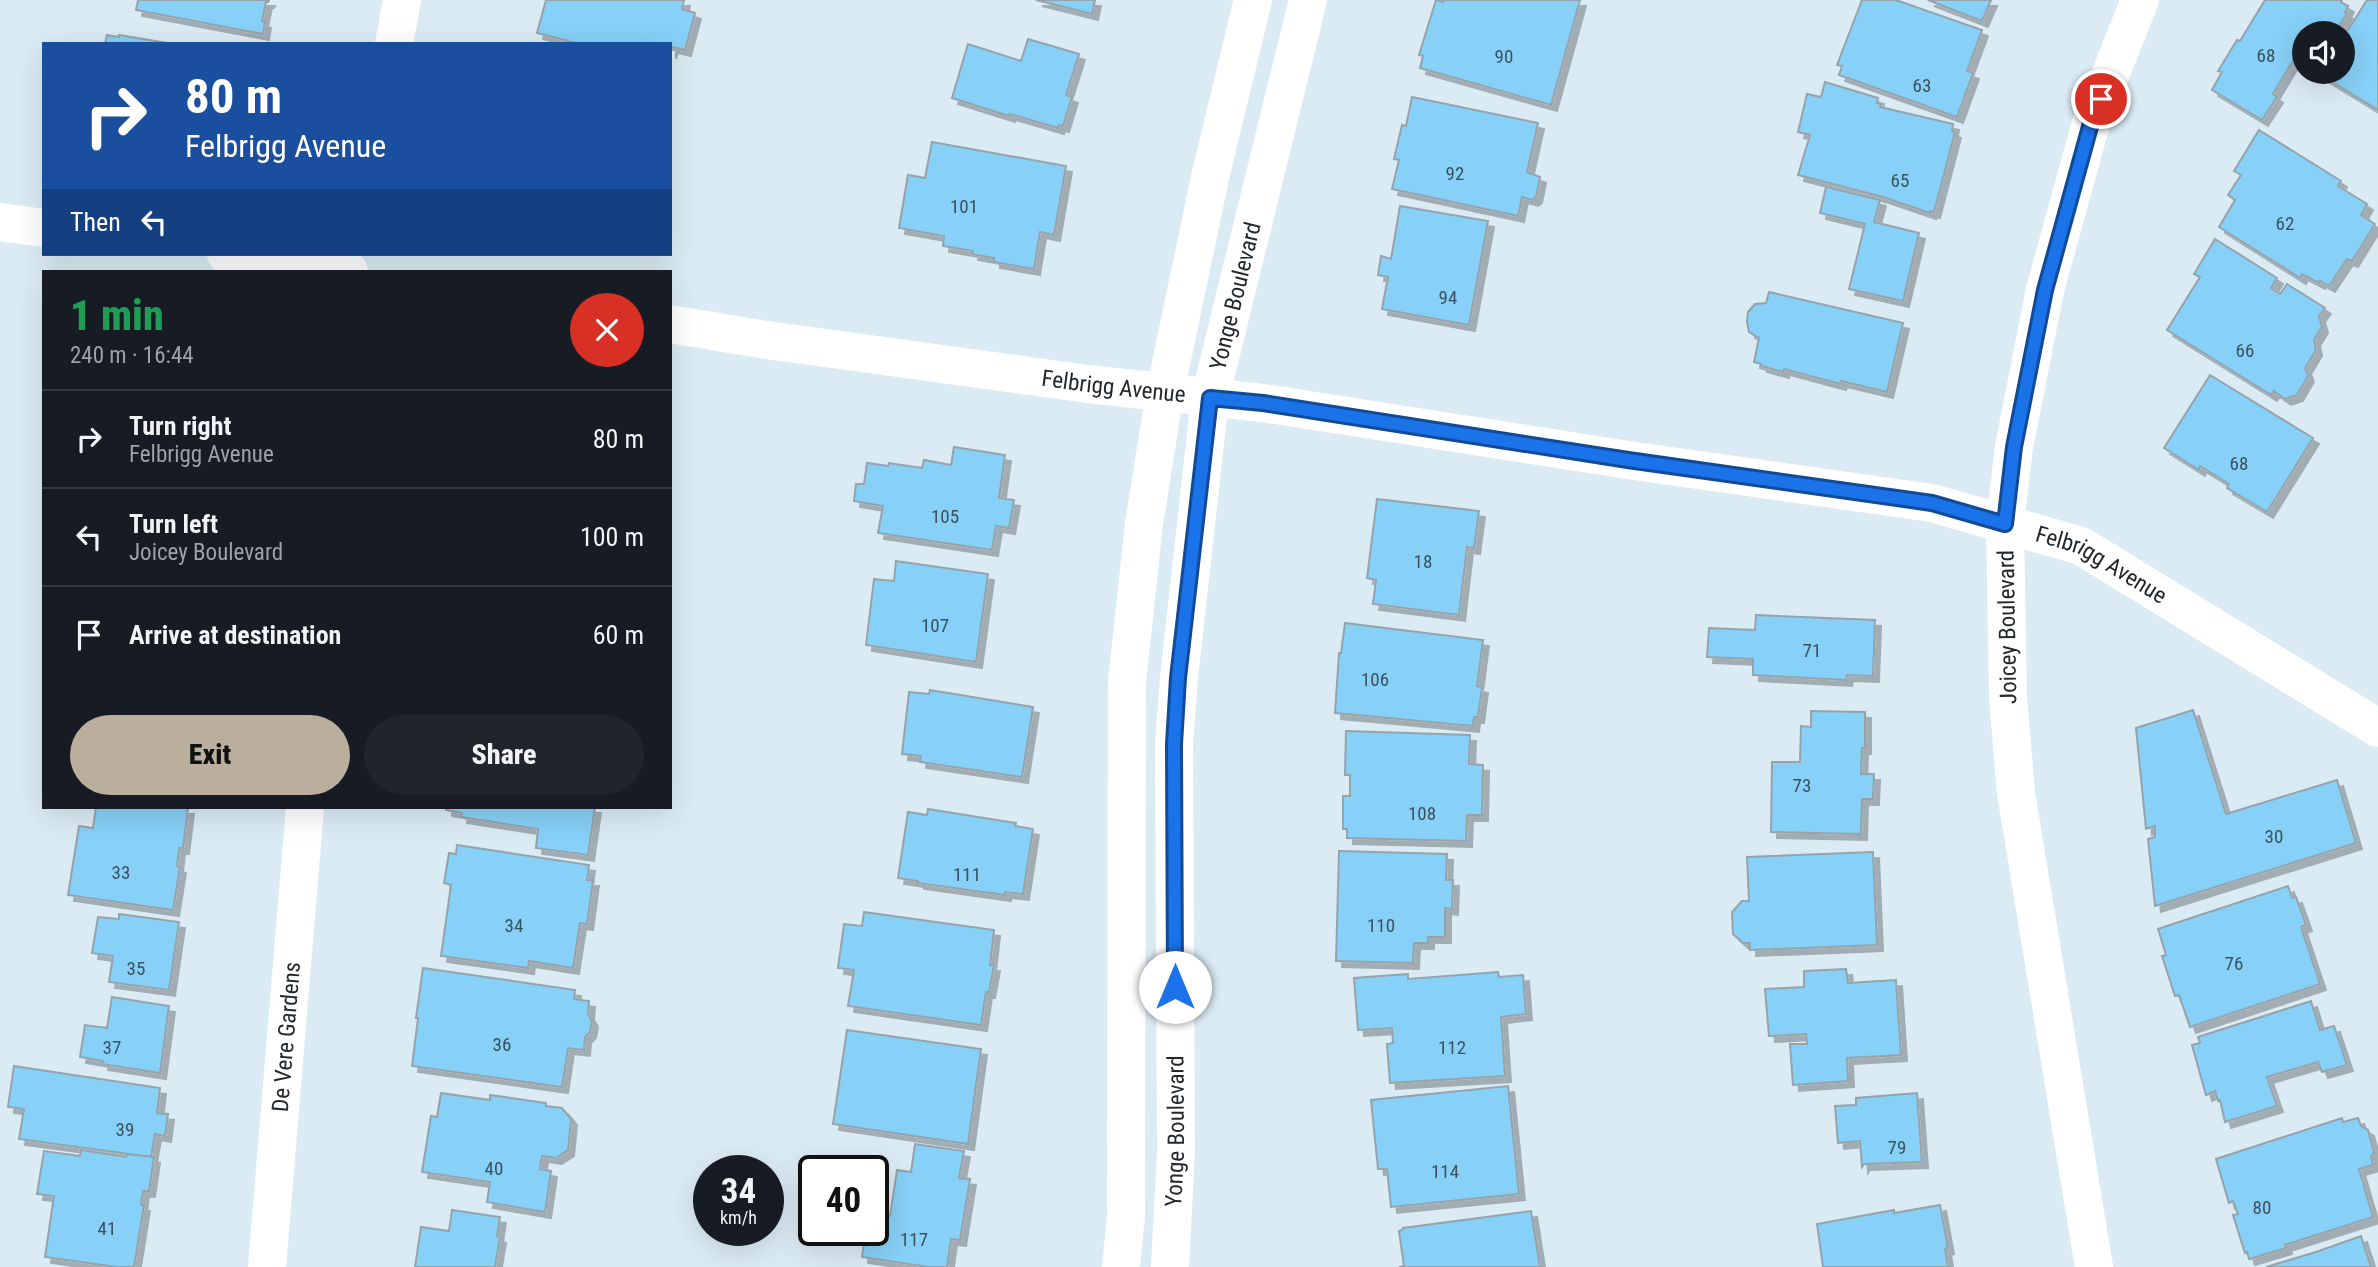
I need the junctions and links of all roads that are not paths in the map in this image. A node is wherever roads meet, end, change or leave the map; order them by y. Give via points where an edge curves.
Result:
1 (402, 0) edge
2 (1254, 0) edge
3 (1308, 0) edge
4 (2140, 0) edge
5 (394, 42) edge
6 (0, 222) edge
7 (42, 228) edge
8 (240, 256) edge
9 (341, 270) edge
10 (672, 324) edge
11 (1165, 392) junction
12 (1210, 398) junction
13 (2005, 524) junction
14 (2378, 728) edge
15 (304, 809) edge
16 (267, 1267) edge
17 (1121, 1267) edge
18 (1170, 1267) edge
19 (2094, 1267) edge

1 - 5 street
2 - 11 street, Yonge Boulevard via 1211,173
3 - 12 street, Yonge Boulevard
4 - 13 street, Joicey Boulevard via 2091,123 2045,290 2014,447
6 - 7 street
8 - 9 street
10 - 11 street, Felbrigg Avenue
11 - 12 street, Felbrigg Avenue
11 - 17 street, Yonge Boulevard via 1144,524 1127,682 1126,1216
12 - 13 street, Felbrigg Avenue via 1932,503
12 - 18 street, Yonge Boulevard via 1174,744 1176,1150
13 - 14 street, Felbrigg Avenue via 2081,546
13 - 19 street, Joicey Boulevard via 2008,697 2016,793
15 - 16 street, De Vere Gardens

